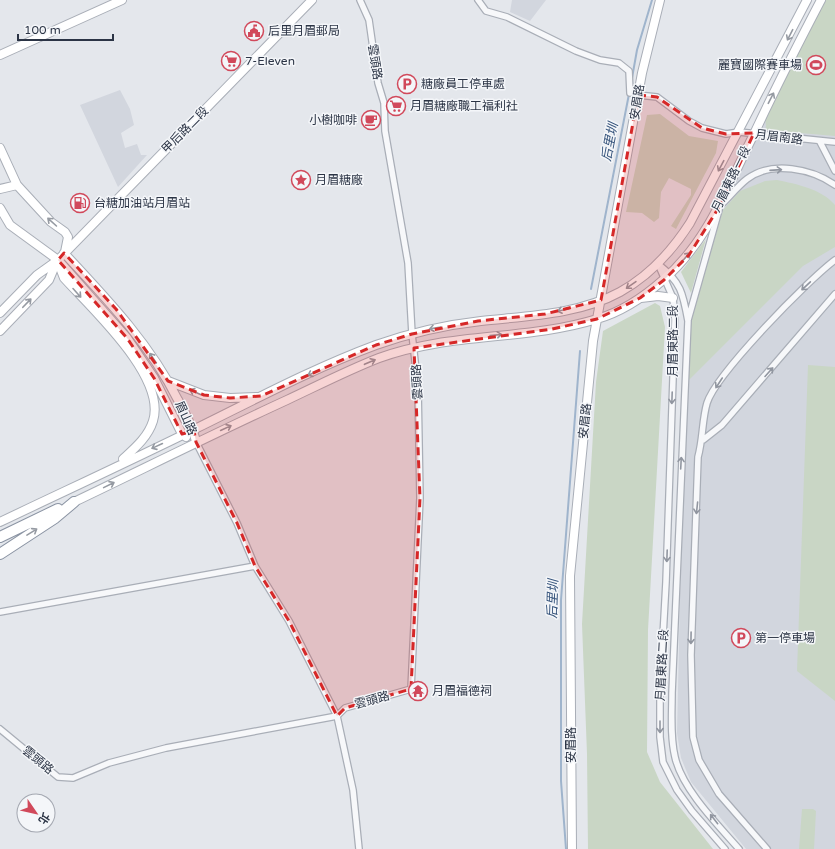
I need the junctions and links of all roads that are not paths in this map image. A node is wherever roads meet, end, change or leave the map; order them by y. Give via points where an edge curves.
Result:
1 (122, 0) edge
2 (312, 0) edge
3 (360, 0) edge
4 (478, 0) edge
5 (660, 0) edge
6 (807, 0) edge
7 (821, 0) edge
8 (0, 55) edge
9 (634, 94) junction
10 (739, 132) junction
11 (754, 133) junction
12 (820, 142) junction
13 (835, 142) edge
14 (0, 148) edge
15 (835, 171) edge
16 (17, 185) junction
17 (835, 185) edge
18 (0, 189) edge
19 (721, 204) junction
20 (0, 208) edge
21 (64, 253) junction
22 (58, 260) junction
23 (835, 260) edge
24 (658, 264) junction
25 (670, 274) junction
26 (664, 280) junction
27 (835, 294) edge
28 (640, 298) junction
29 (673, 298) junction
30 (601, 300) junction
31 (0, 313) edge
32 (597, 319) junction
33 (688, 321) junction
34 (0, 331) edge
35 (412, 334) junction
36 (414, 348) junction
37 (168, 381) junction
38 (261, 396) junction
39 (194, 430) junction
40 (182, 434) junction
41 (703, 440) junction
42 (196, 442) junction
43 (118, 464) junction
44 (74, 502) junction
45 (0, 522) edge
46 (0, 537) edge
47 (0, 554) edge
48 (255, 566) junction
49 (0, 612) edge
50 (336, 716) junction
51 (0, 729) edge
52 (359, 849) edge
53 (572, 849) edge
54 (725, 849) edge
55 (739, 849) edge
56 (767, 849) edge

1 - 8 street
2 - 21 street, 甲后路二段
3 - 35 street, 雲頭路 via 369,20 378,83 384,103 385,131 408,262
4 - 9 street via 486,11 507,17 594,58 619,63 630,71
5 - 9 street, 安眉路 via 642,73
6 -> 10 street, 月眉東路一段
11 -> 7 street, 月眉東路一段
9 - 10 street, 月眉南路 via 657,97 702,128 726,134
9 - 30 street, 安眉路
10 - 11 street, 月眉南路
10 -> 24 street, 月眉東路一段 via 690,223
11 - 12 street, 月眉南路
11 - 19 street, 月眉東路一段
12 - 13 street, 月眉南路
12 - 15 street
14 - 16 street
16 - 18 street
21 -> 16 street via 68,237 65,232 51,222
19 -> 17 street via 748,178 764,170 806,171
25 -> 19 street, 月眉東路一段 via 689,254
19 - 33 street
20 - 22 street, 眉山路 via 10,225
21 - 22 street, 甲后路二段
37 -> 21 street, 眉山路 via 145,345 116,309
22 - 31 street, 甲后路二段 via 37,275
34 -> 22 street, 甲后路二段 via 49,280
22 - 40 street, 眉山路 via 127,338 154,378
22 -> 43 street via 64,278 126,346 153,392 156,409 151,427 145,438
23 -> 41 street via 797,295 723,377 708,402
24 - 25 street, 月眉東路二段
24 - 26 street, 月眉東路二段
24 -> 30 street, 月眉東路一段 via 619,293
25 - 26 street, 月眉東路一段
25 - 33 street, 月眉東路二段 via 682,292
26 - 28 street, 月眉東路一段
26 - 29 street, 月眉東路二段
41 -> 27 street via 722,425
28 - 29 street
28 - 32 street, 月眉東路一段
29 -> 54 street, 月眉東路二段 via 675,328 660,737 663,762 677,790
30 - 32 street, 安眉路
30 -> 35 street, 月眉東路一段 via 545,314 478,321
36 -> 32 street, 月眉東路一段 via 452,340 552,329
32 - 53 street, 安眉路 via 570,576
55 -> 33 street, 月眉東路二段 via 687,783 675,758 672,736 675,591
35 - 36 street, 雲頭路
35 -> 38 street, 月眉東路一段 via 369,348
42 -> 36 street, 月眉東路一段 via 380,358
36 - 50 street, 雲頭路 via 418,388 420,498 411,689 345,708
38 -> 37 street via 230,398 204,395
37 - 39 street, 眉山路
38 - 39 street, 月眉東路一段
39 - 40 street, 月眉東路一段
39 - 42 street, 眉山路
40 - 42 street, 眉山路
40 -> 43 street, 月眉東路一段
41 -> 56 street via 698,457 697,509 694,526 691,655 693,737 699,760 720,794
44 -> 42 street, 月眉東路一段
42 - 48 street via 237,523
43 - 45 street, 月眉東路一段
44 - 46 highway
47 -> 44 highway via 55,518
48 - 49 street
48 - 50 street via 289,621
50 - 51 street, 雲頭路 via 166,748 110,763 73,778 58,777
50 - 52 street via 353,790

